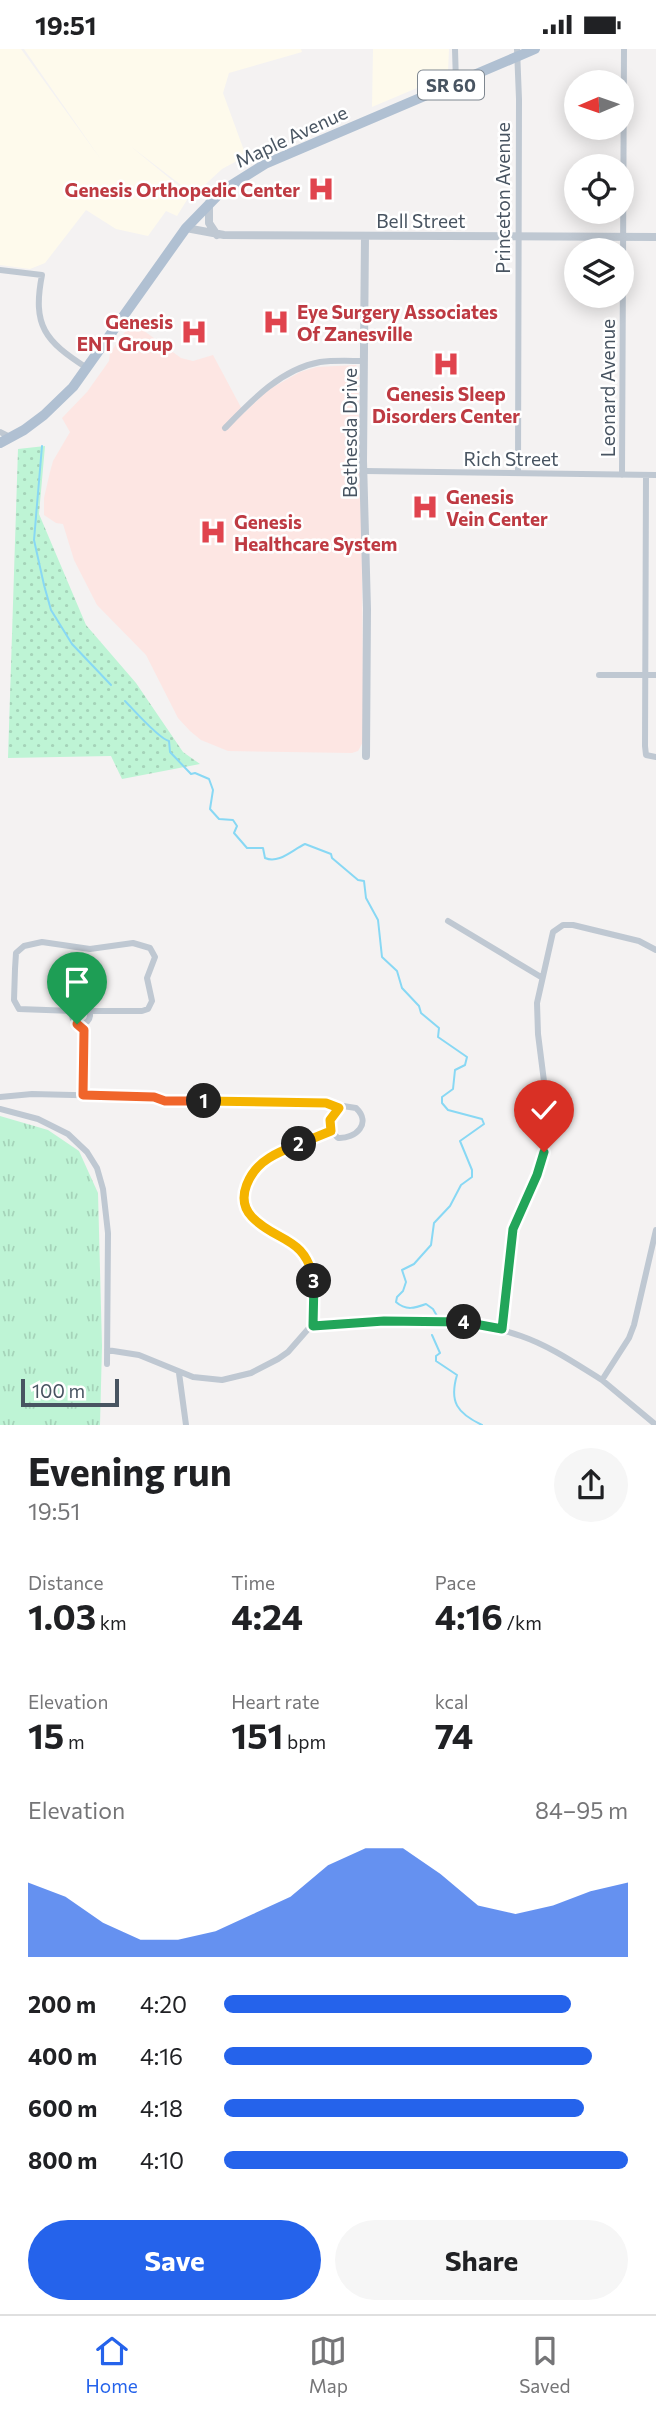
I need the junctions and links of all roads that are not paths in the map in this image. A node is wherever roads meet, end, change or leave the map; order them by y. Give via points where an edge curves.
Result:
1 (455, 49) edge
2 (535, 49) edge
3 (624, 49) edge
4 (517, 53) edge
5 (456, 83) junction
6 (209, 203) junction
7 (186, 228) junction
8 (217, 235) junction
9 (365, 236) junction
10 (517, 236) junction
11 (623, 237) junction
12 (656, 237) edge
13 (0, 270) edge
14 (364, 361) junction
15 (86, 368) junction
16 (225, 428) dead end
17 (3, 437) edge
18 (365, 471) junction
19 (518, 474) junction
20 (622, 475) junction
21 (646, 475) junction
22 (656, 475) edge
23 (599, 675) dead end
24 (645, 675) junction
25 (656, 675) edge
26 (366, 756) dead end
27 (656, 757) edge
28 (448, 921) dead end
29 (656, 950) edge
30 (541, 977) junction
31 (73, 1011) junction
32 (89, 1011) junction
33 (80, 1025) junction
34 (83, 1095) junction
35 (0, 1097) edge
36 (339, 1108) junction
37 (0, 1109) edge
38 (331, 1131) junction
39 (656, 1230) edge
40 (653, 1254) edge
41 (313, 1326) junction
42 (502, 1329) junction
43 (107, 1350) junction
44 (107, 1364) dead end
45 (178, 1373) junction
46 (602, 1380) junction
47 (186, 1425) edge
48 (656, 1425) edge

1 - 5 street
2 - 4 main road, Maple Avenue / SR 60
3 - 11 street, Leonard Avenue
4 - 5 main road, Maple Avenue / SR 60
4 - 10 street, Princeton Avenue
5 - 6 main road, Maple Avenue / SR 60 via 265,164
6 - 7 main road, Maple Avenue / SR 60
6 - 8 street via 209,223
7 - 8 street, Bell Street
7 - 15 main road, Maple Avenue / SR 60
8 - 9 street, Bell Street
9 - 10 street, Bell Street
9 - 14 street, Bethesda Drive
10 - 11 street, Bell Street
10 - 19 street, Princeton Avenue
11 - 12 street, Bell Street
11 - 20 street, Leonard Avenue
13 - 15 street via 42,275 37,306 45,331 54,345
14 - 16 street via 323,362 297,370 264,389
14 - 18 street, Bethesda Drive
15 - 17 main road, Maple Avenue / SR 60 via 54,407 24,430
18 - 19 street, Rich Street
18 - 26 street, Bethesda Drive
19 - 20 street, Rich Street
20 - 21 street, Rich Street
21 - 22 street, Rich Street
21 - 24 street
23 - 24 street
24 - 25 street
24 - 27 street via 646,755
28 - 30 street
29 - 30 street via 629,938 563,925 552,932
30 - 42 street via 536,1018 547,1137 537,1175 513,1229
31 - 32 street via 82,1006
31 - 32 street via 24,1010 15,1005 16,953 20,949 42,942 90,949 133,943 150,948 155,957 147,978 152,1001 148,1009
31 - 33 street via 73,1020
32 - 33 street via 88,1021
33 - 34 street via 84,1030
34 - 35 street
34 - 36 street via 326,1103
36 - 38 street via 330,1120
36 - 38 street via 356,1108 362,1128 343,1138
37 - 43 street via 38,1119 68,1134 88,1152 97,1168 108,1233
38 - 41 street via 267,1159 254,1171 244,1191 251,1217 289,1240 308,1262 316,1289
39 - 40 street
40 - 46 street via 632,1332
41 - 42 street via 424,1321
41 - 45 street via 288,1352 251,1373 222,1380
42 - 46 street via 540,1344
43 - 44 street
43 - 45 street via 139,1355
45 - 47 street
46 - 48 street

